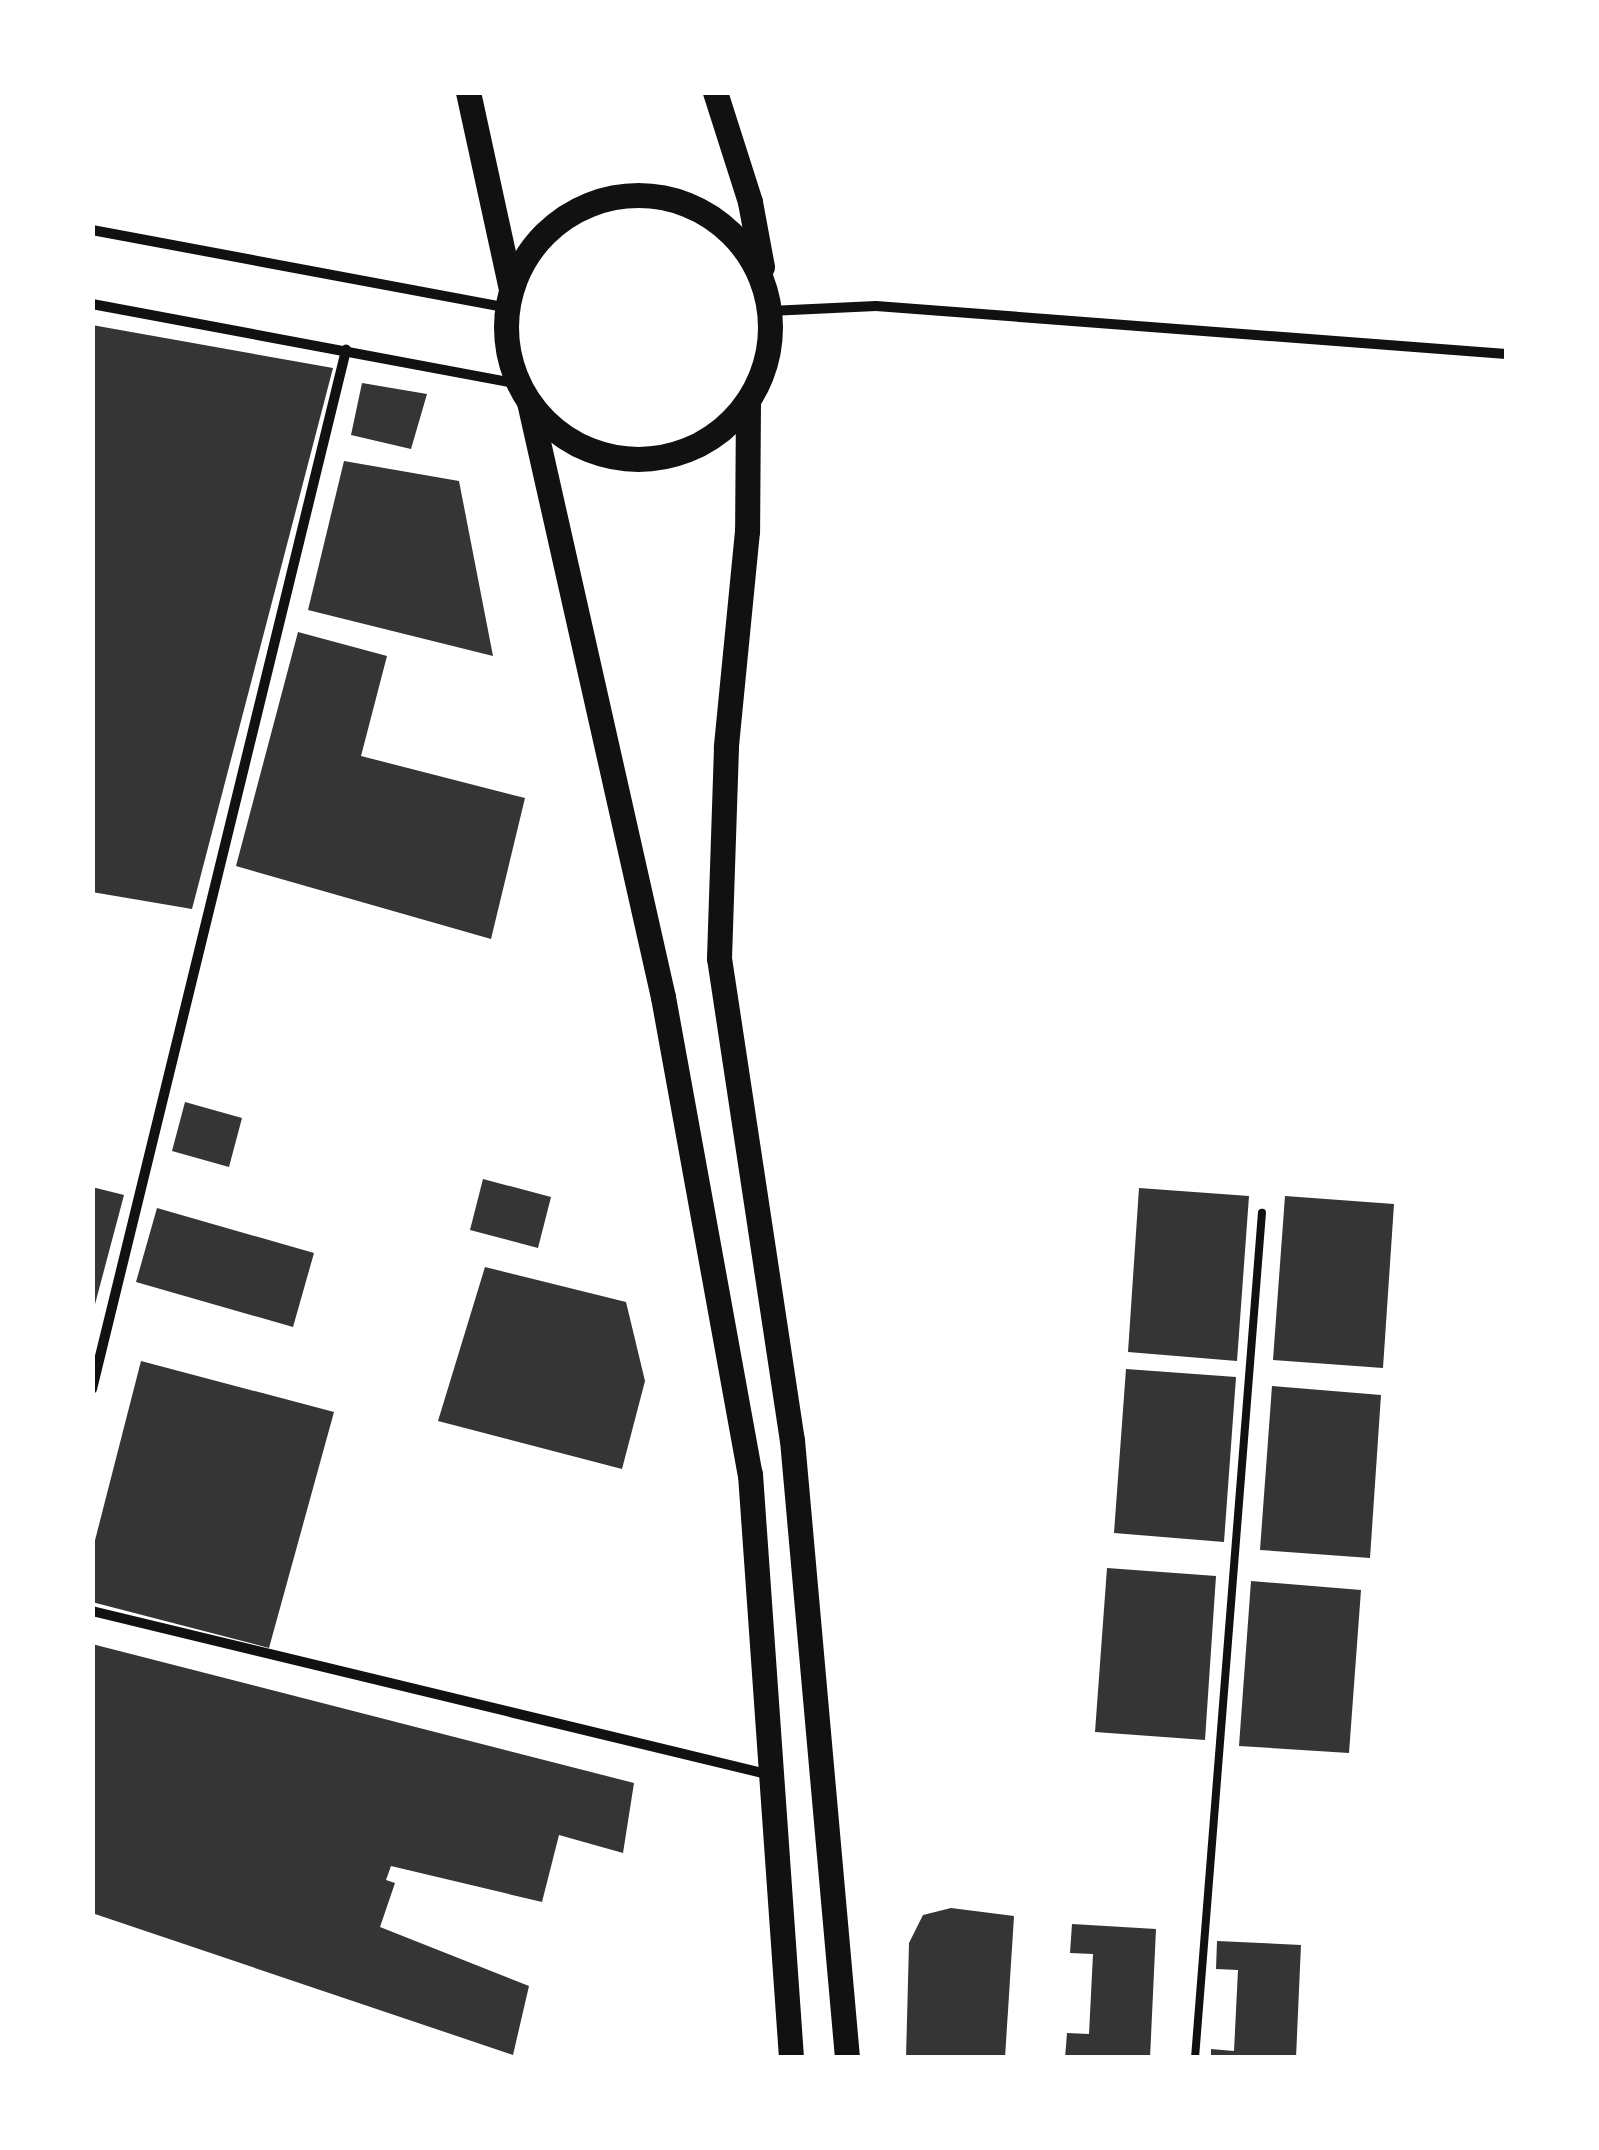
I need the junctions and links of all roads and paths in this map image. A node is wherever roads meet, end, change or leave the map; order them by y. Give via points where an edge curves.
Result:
1 (468, 92) edge
2 (715, 92) edge
3 (92, 230) edge
4 (509, 299) junction
5 (92, 304) edge
6 (770, 311) junction
7 (346, 350) junction
8 (1506, 354) edge
9 (524, 393) junction
10 (748, 401) junction
11 (1262, 1214) dead end
12 (92, 1389) edge
13 (92, 1611) edge
14 (774, 1775) junction
15 (791, 2058) edge
16 (847, 2058) edge
17 (1196, 2058) edge

1 - 4 main road
2 - 6 main road via 750,202
3 - 4 street
4 - 6 main road via 524,260 544,234 570,214 632,195 696,208 724,227 762,279
4 - 9 main road via 510,360
5 - 7 street
6 - 8 street via 876,306
6 - 10 main road via 763,373
7 - 9 street
7 - 12 street
9 - 10 main road via 570,441 625,459 682,452 730,423
9 - 14 main road via 659,977 750,1474
10 - 16 main road via 748,531 726,747 718,958 792,1440
11 - 17 lane
13 - 14 street
14 - 15 main road

